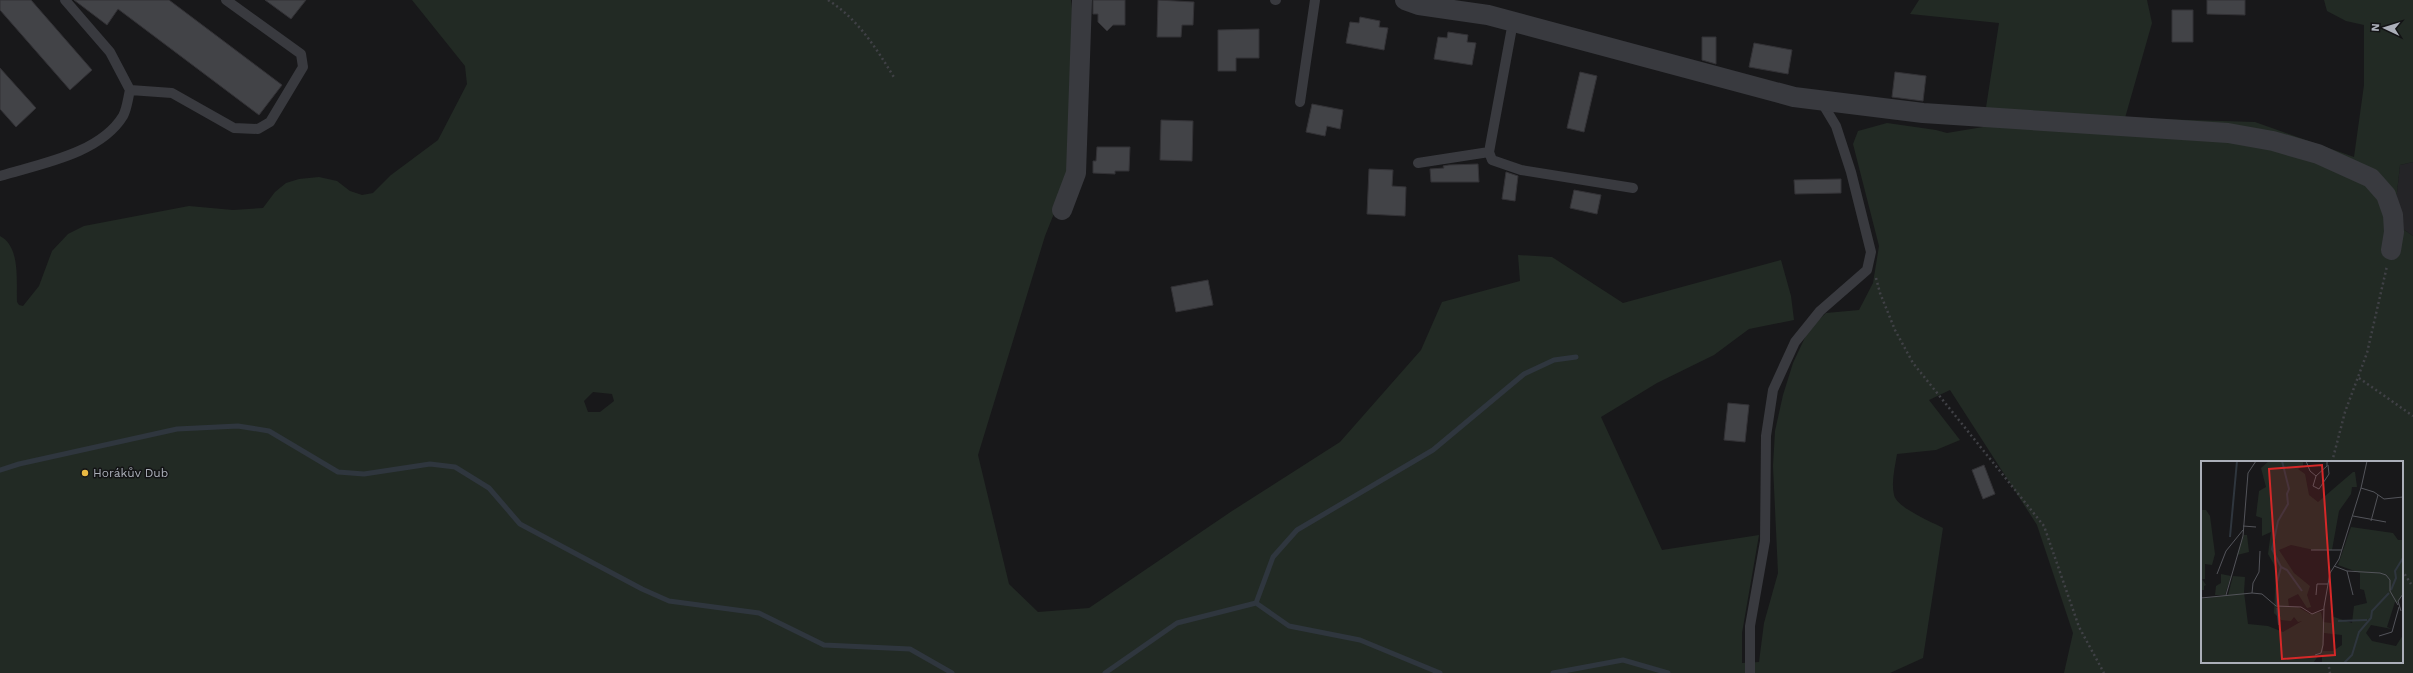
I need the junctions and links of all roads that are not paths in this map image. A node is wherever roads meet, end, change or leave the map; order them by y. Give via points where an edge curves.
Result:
1 (65, 0) edge
2 (226, 0) edge
3 (1082, 0) edge
4 (1315, 0) edge
5 (1405, 0) edge
6 (1513, 22) junction
7 (130, 90) junction
8 (1821, 101) junction
9 (1300, 102) dead end
10 (1489, 152) junction
11 (1418, 163) dead end
12 (0, 176) edge
13 (1633, 188) dead end
14 (1062, 210) dead end
15 (2391, 250) road end
16 (1750, 673) edge

1 - 7 lane via 110,52
2 - 7 lane via 300,54 303,60 303,67 270,122 258,129 234,128 172,94
3 - 14 street via 1076,173
4 - 9 lane
5 - 6 street
6 - 8 street via 1794,97
6 - 10 lane
7 - 12 lane via 123,116 105,136 71,155
8 - 15 street via 1922,114 2228,133 2273,141 2318,154 2371,178 2386,195 2392,214 2394,232
8 - 16 lane via 1836,126 1851,172 1871,252 1867,270 1820,311 1795,342 1773,390 1766,436 1765,541 1750,626
10 - 11 lane
10 - 13 lane via 1492,160 1521,170

